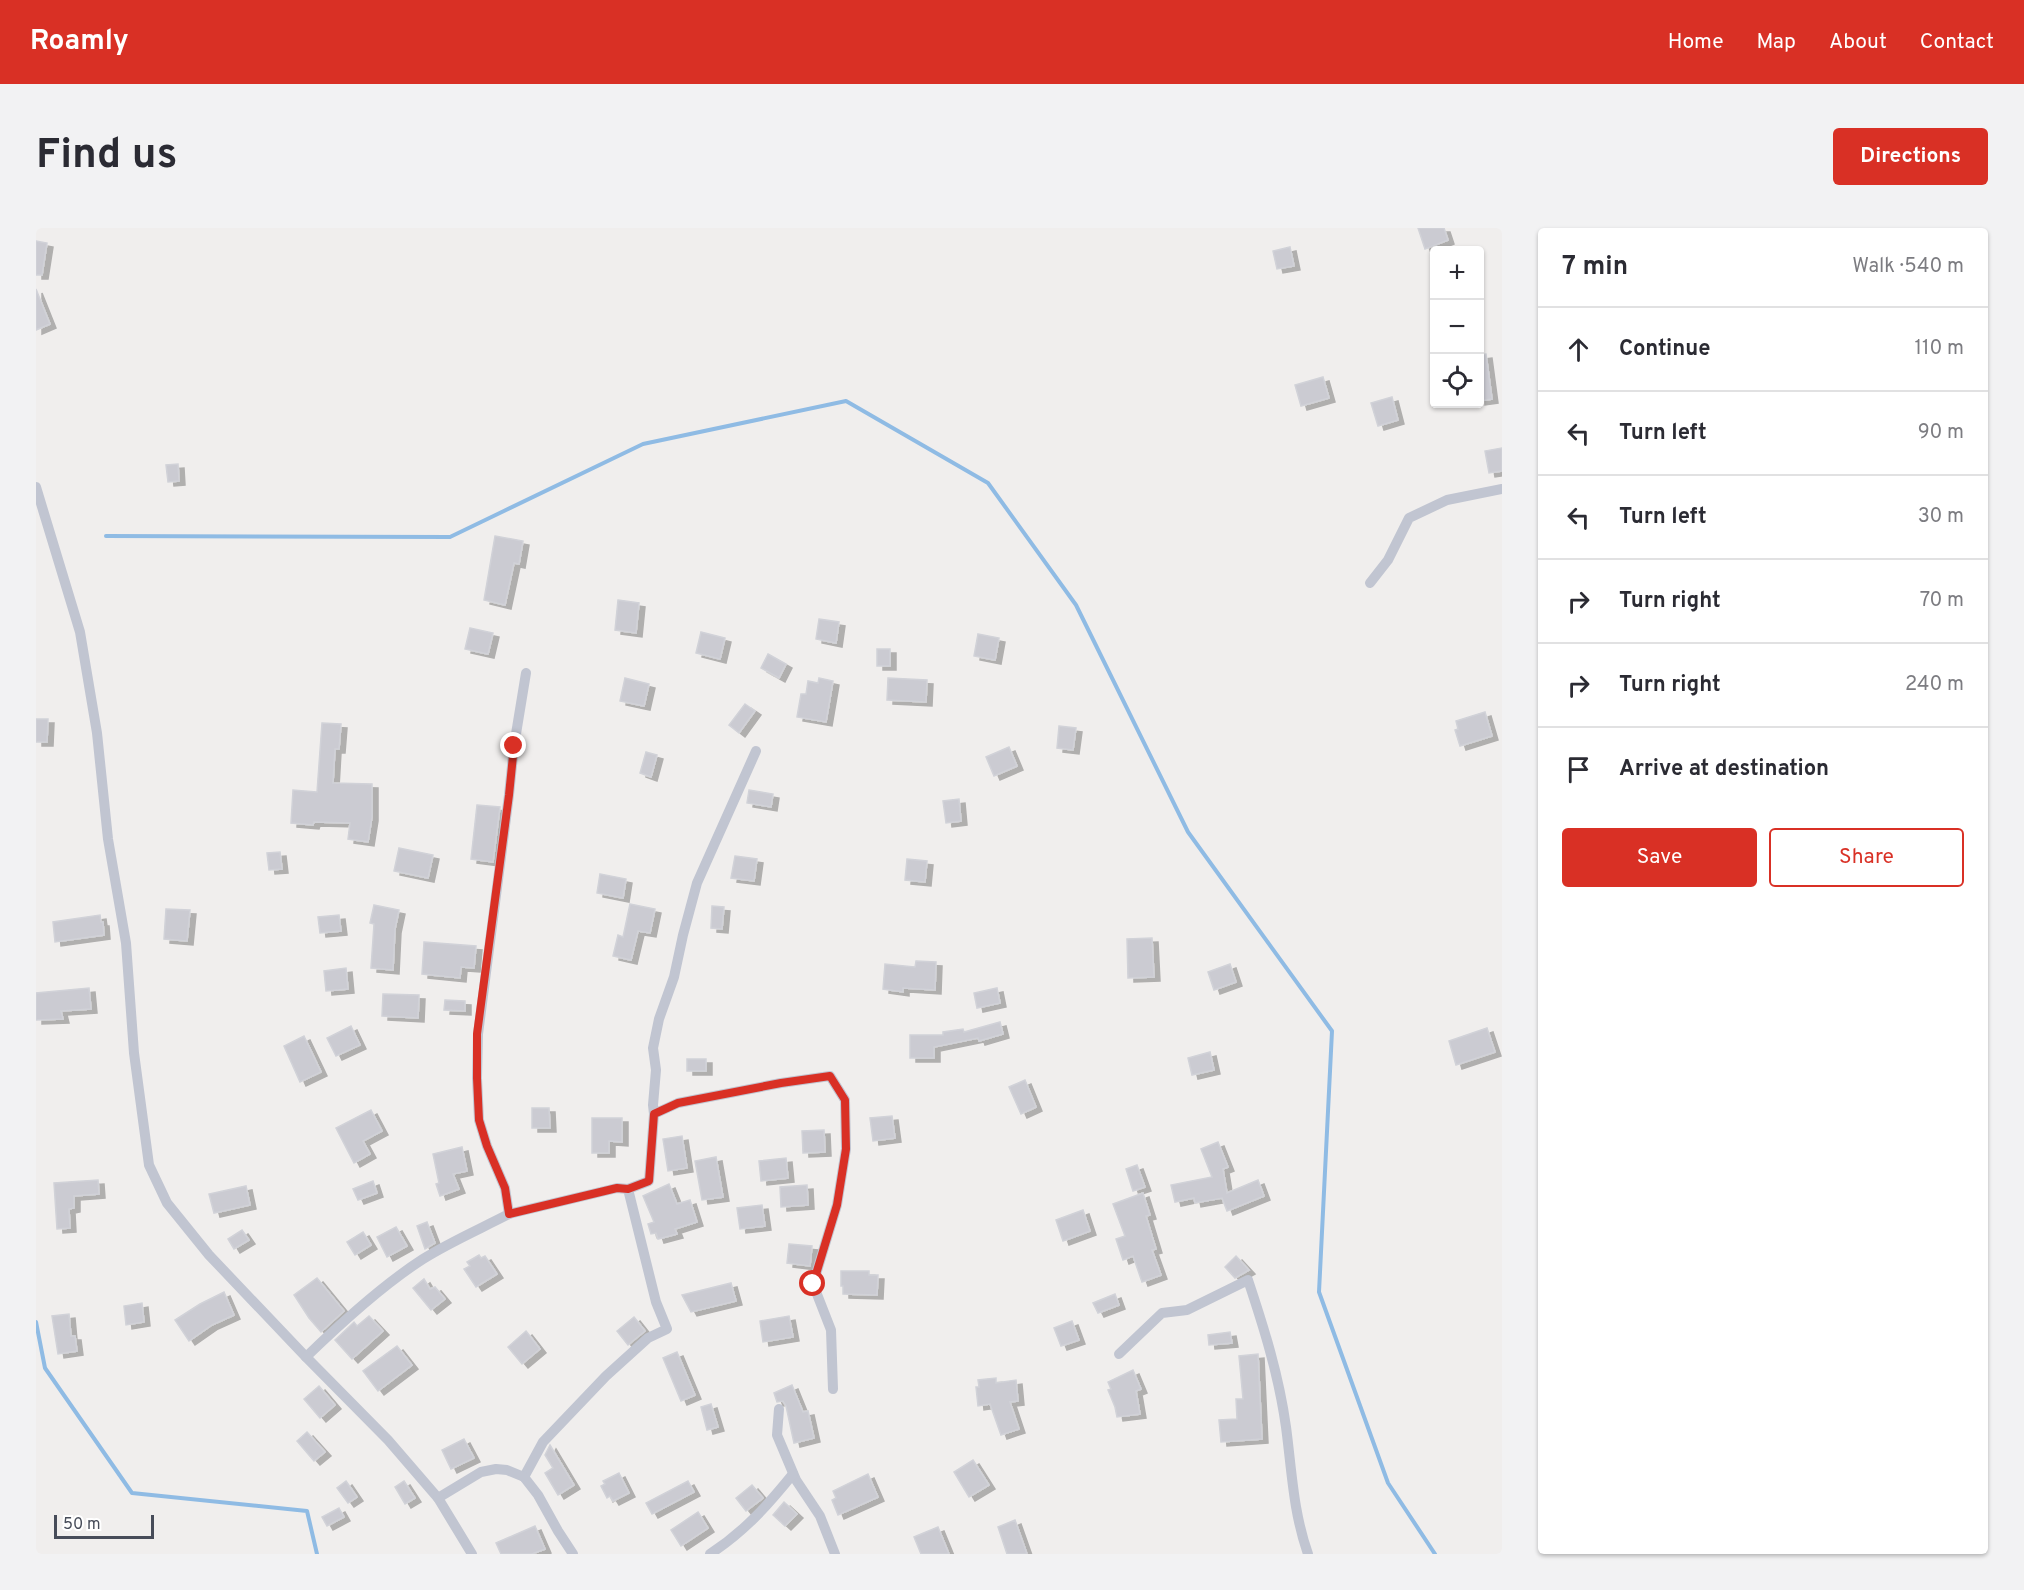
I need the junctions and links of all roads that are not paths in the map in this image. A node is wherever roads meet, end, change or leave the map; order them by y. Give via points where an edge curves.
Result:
1 (36, 487) edge
2 (1502, 489) edge
3 (1370, 583) dead end
4 (526, 673) dead end
5 (756, 751) dead end
6 (654, 1114) junction
7 (628, 1189) junction
8 (509, 1214) junction
9 (1119, 1354) dead end
10 (306, 1357) junction
11 (833, 1389) dead end
12 (779, 1409) dead end
13 (793, 1474) junction
14 (524, 1477) junction
15 (438, 1498) junction
16 (472, 1554) edge
17 (573, 1554) edge
18 (711, 1554) edge
19 (835, 1554) edge
20 (1308, 1554) edge

1 - 10 street via 80,632 97,733 108,838 126,943 134,1053 149,1165 167,1203 209,1255
2 - 3 street via 1447,500 1409,519 1388,560
4 - 8 street via 477,1034 479,1120 505,1188
5 - 6 street via 697,883 653,1047
6 - 7 street via 649,1181
6 - 11 street via 678,1103 830,1076 845,1100 846,1149 837,1205 813,1284 831,1330
7 - 8 street via 617,1188
7 - 14 street via 656,1302 667,1329 648,1338 606,1376 543,1442
8 - 10 street via 424,1258 390,1282
9 - 20 street via 1162,1313 1187,1310 1248,1280 1272,1355 1286,1426 1292,1488
10 - 15 street via 388,1440
12 - 13 street via 777,1435
13 - 18 street via 762,1512
13 - 19 street via 820,1516
14 - 15 street via 507,1470 481,1472
14 - 17 street
15 - 16 street

